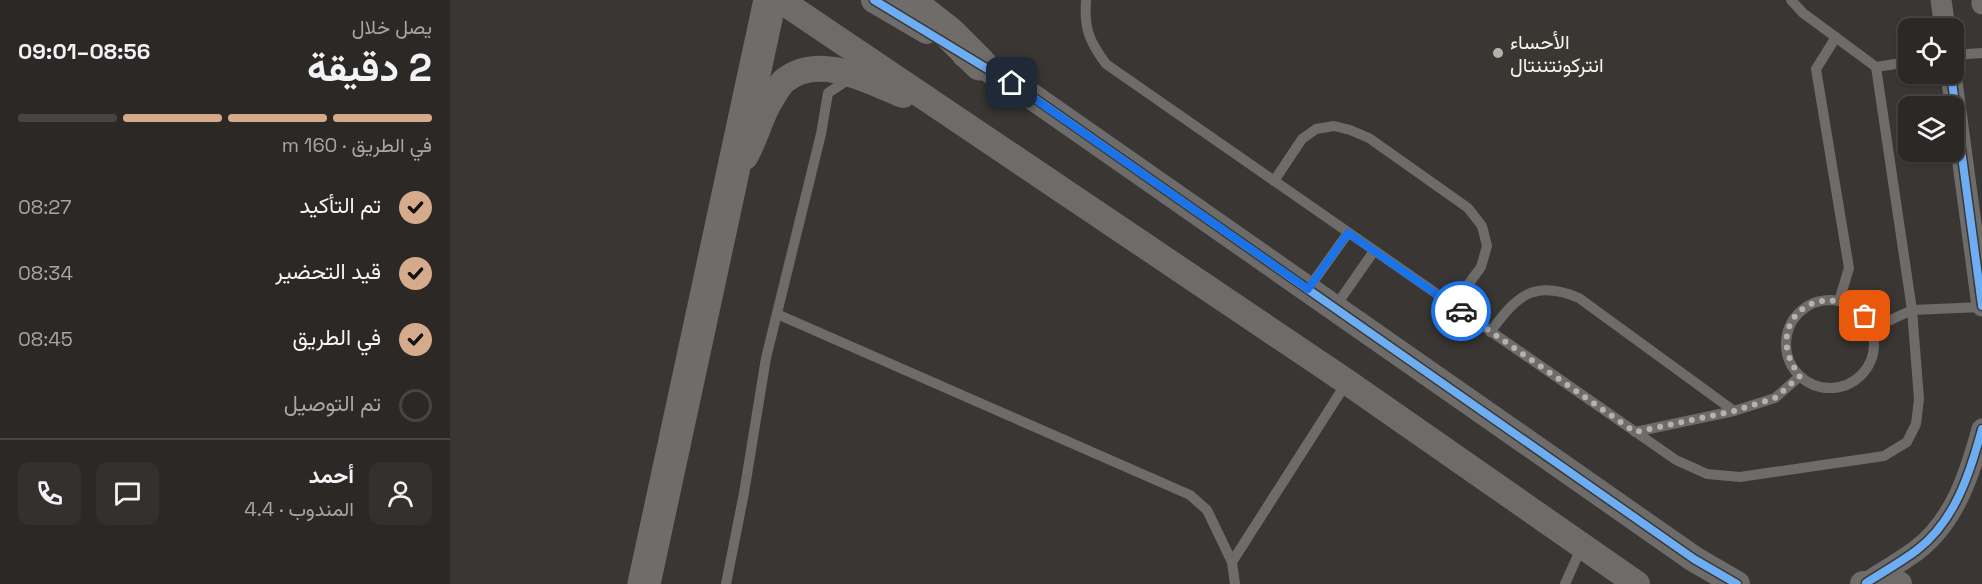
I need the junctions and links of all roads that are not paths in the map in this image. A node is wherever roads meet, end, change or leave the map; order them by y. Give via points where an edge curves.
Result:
1 (770, 0) edge
2 (780, 0) edge
3 (874, 0) edge
4 (907, 0) edge
5 (1086, 0) edge
6 (1791, 0) edge
7 (1941, 0) edge
8 (1944, 18) edge
9 (1836, 37) junction
10 (1982, 53) edge
11 (1964, 54) edge
12 (980, 64) junction
13 (1898, 64) edge
14 (1876, 67) junction
15 (854, 76) junction
16 (1952, 84) edge
17 (948, 113) junction
18 (732, 178) junction
19 (1274, 181) junction
20 (1348, 233) junction
21 (1374, 251) junction
22 (1308, 289) junction
23 (1839, 301) junction
24 (1452, 305) junction
25 (1982, 307) edge
26 (1334, 308) junction
27 (1912, 310) junction
28 (777, 314) junction
29 (1871, 329) junction
30 (1490, 332) junction
31 (1800, 376) junction
32 (1347, 382) junction
33 (1734, 411) junction
34 (1982, 429) edge
35 (1635, 432) junction
36 (1582, 546) junction
37 (1232, 562) junction
38 (644, 584) edge
39 (726, 584) edge
40 (1235, 584) edge
41 (1565, 584) edge
42 (1637, 584) edge
43 (1737, 584) edge
44 (1865, 584) edge
45 (1899, 584) edge

1 - 18 main road
2 - 17 street
3 - 12 street
4 - 12 main road
5 - 19 lane via 1085,22 1094,47 1106,64
6 - 9 lane
7 - 8 street
9 - 14 lane
9 - 23 lane via 1816,69 1849,268
10 - 11 lane
12 - 22 street
13 - 14 lane
14 - 27 lane
15 - 17 street
15 - 18 street via 836,69 809,69 785,80 770,100 752,144
15 - 28 lane via 828,93
16 - 25 street
17 - 32 street
18 - 38 main road
19 - 20 lane
19 - 24 lane via 1302,139 1316,129 1334,126 1369,138 1468,208 1482,226 1487,246 1481,267
20 - 21 lane
20 - 22 lane
21 - 24 lane
21 - 26 lane
22 - 26 street
23 - 29 lane via 1865,316
23 - 31 lane via 1811,303 1790,323 1786,352
24 - 30 lane
25 - 27 lane
26 - 43 street via 1694,559
27 - 29 lane
27 - 35 lane via 1919,399 1916,424 1907,442 1884,456 1740,477 1707,474 1676,460
28 - 37 lane via 1190,495 1207,510
28 - 39 lane
29 - 31 lane via 1872,358 1855,381 1827,388
30 - 33 lane via 1510,306 1527,294 1545,289 1564,292 1579,298
30 - 35 lane
31 - 33 lane via 1775,398
32 - 36 street
32 - 37 lane
33 - 35 lane
34 - 44 street via 1969,476 1946,519 1919,549
36 - 41 lane
36 - 42 street
37 - 40 lane
44 - 45 street

